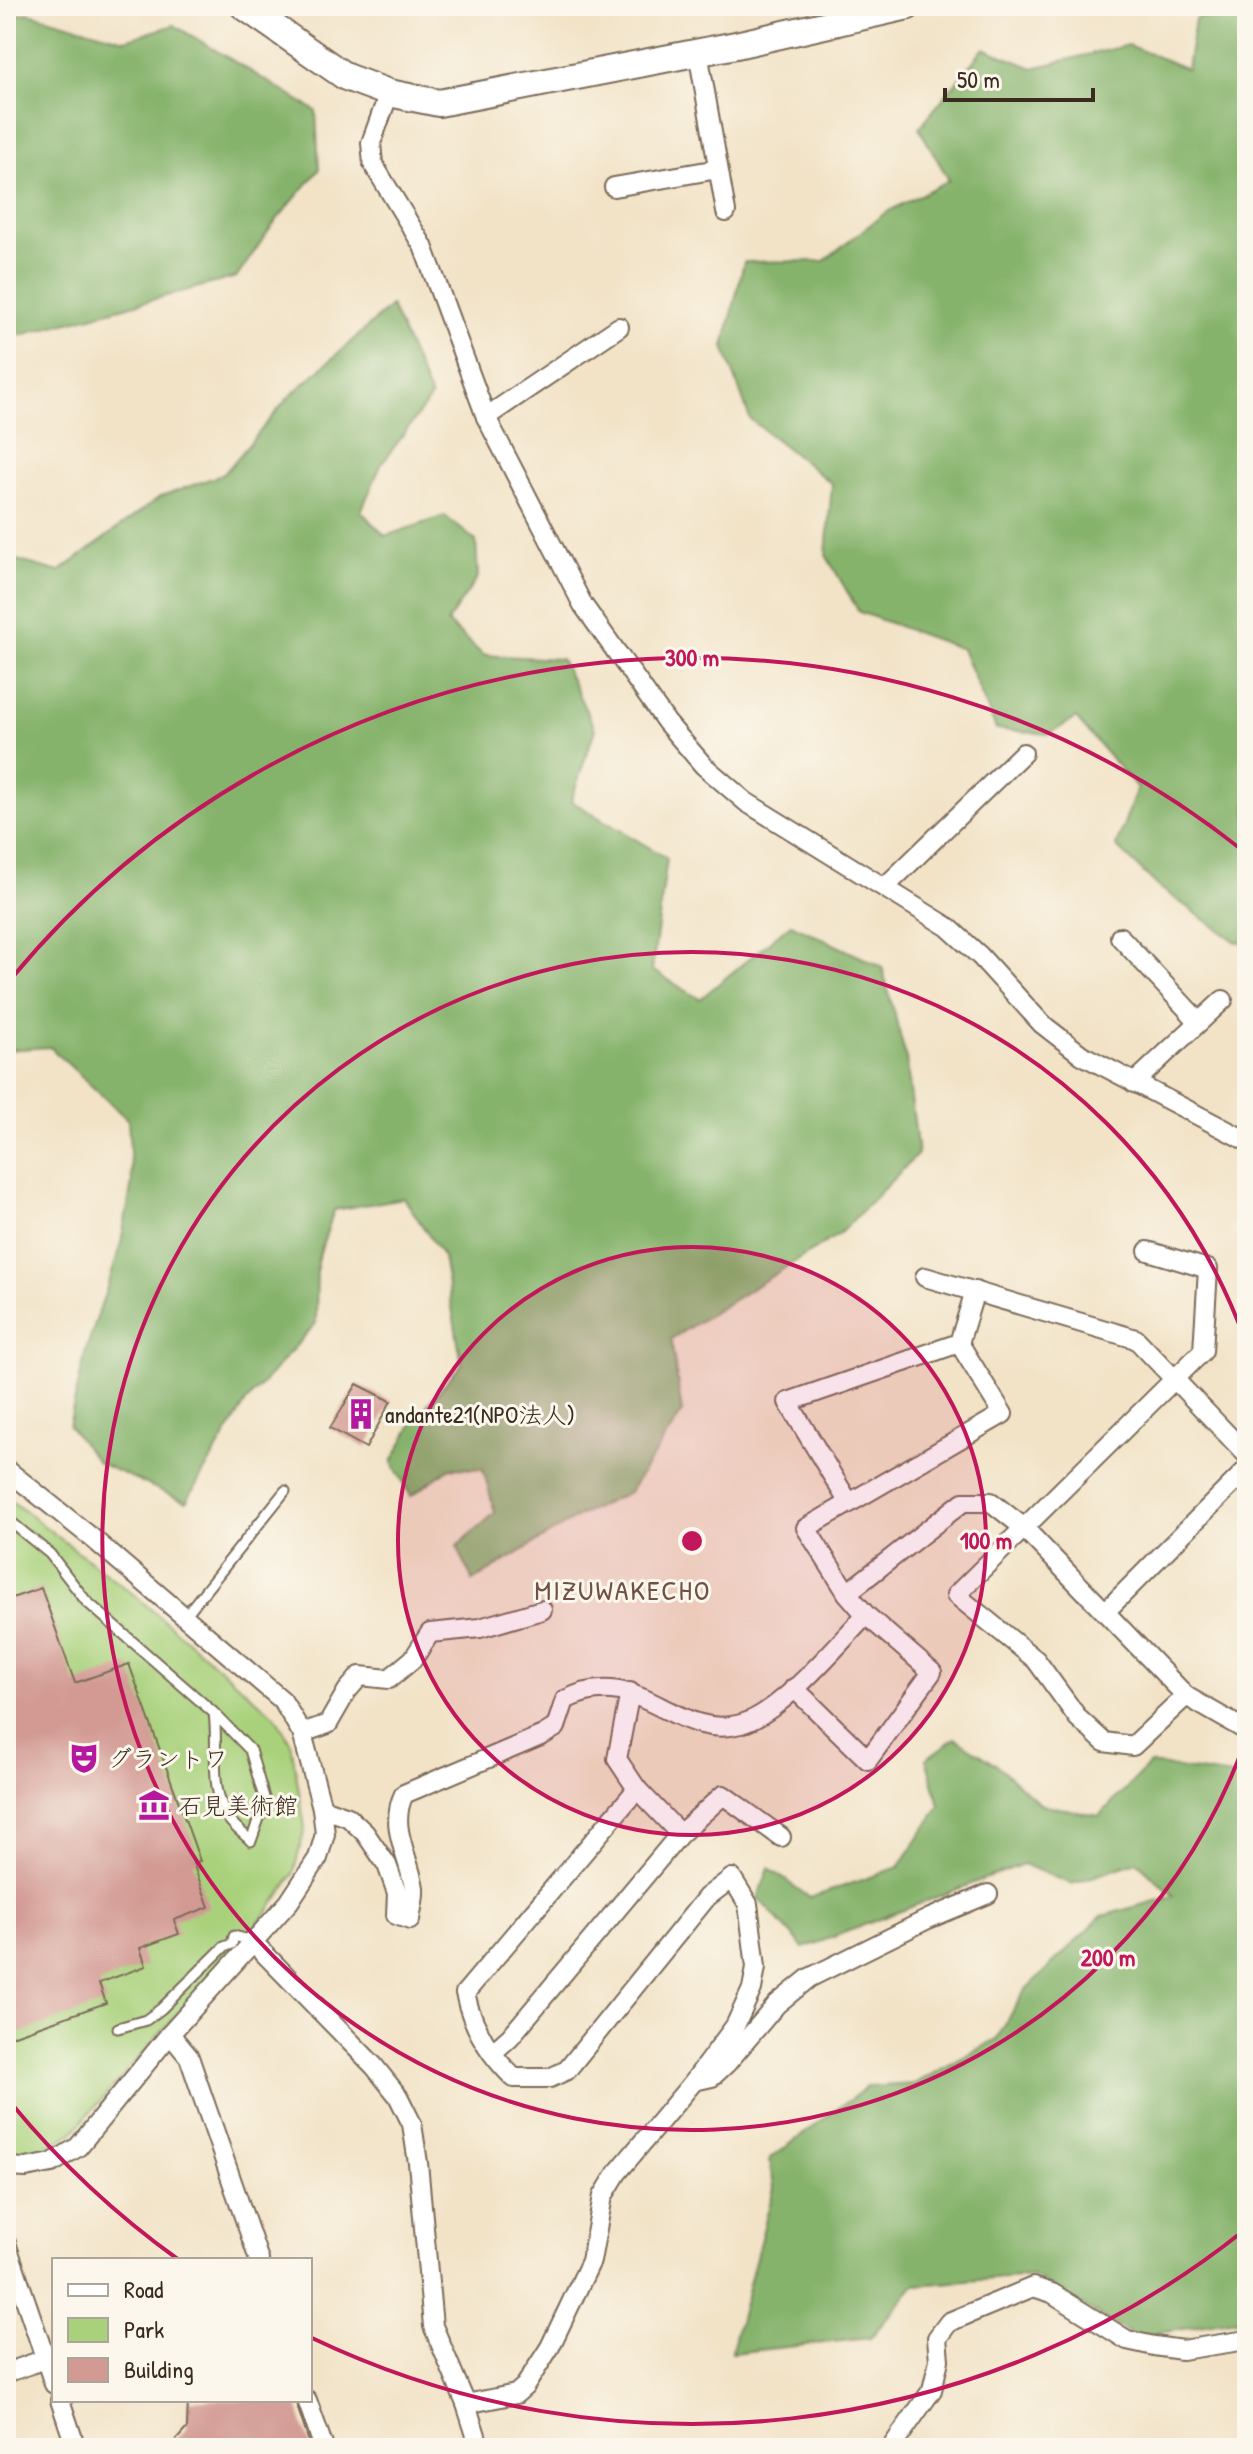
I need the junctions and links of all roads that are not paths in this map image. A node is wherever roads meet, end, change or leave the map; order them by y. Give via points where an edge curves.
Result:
1 (244, 6) edge
2 (908, 6) edge
3 (698, 52) junction
4 (389, 93) junction
5 (718, 169) junction
6 (614, 187) dead end
7 (726, 212) dead end
8 (619, 327) dead end
9 (486, 417) junction
10 (1023, 753) dead end
11 (885, 887) junction
12 (1120, 937) dead end
13 (1223, 1000) dead end
14 (1199, 1022) junction
15 (1134, 1083) junction
16 (1247, 1141) edge
17 (1148, 1251) dead end
18 (925, 1277) dead end
19 (975, 1291) junction
20 (959, 1343) junction
21 (1175, 1379) junction
22 (1247, 1455) edge
23 (6, 1469) edge
24 (1247, 1469) edge
25 (285, 1491) dead end
26 (849, 1503) junction
27 (6, 1518) edge
28 (1023, 1527) junction
29 (847, 1593) junction
30 (542, 1610) dead end
31 (1105, 1612) junction
32 (866, 1615) junction
33 (185, 1616) junction
34 (794, 1688) junction
35 (630, 1692) junction
36 (1186, 1696) junction
37 (214, 1713) junction
38 (1247, 1731) edge
39 (302, 1733) junction
40 (637, 1789) junction
41 (322, 1808) junction
42 (680, 1834) junction
43 (781, 1837) dead end
44 (988, 1894) dead end
45 (252, 1941) junction
46 (118, 2028) dead end
47 (170, 2034) junction
48 (492, 2053) junction
49 (694, 2081) junction
50 (6, 2169) edge
51 (6, 2243) edge
52 (258, 2258) edge
53 (1247, 2340) edge
54 (45, 2359) junction
55 (6, 2373) edge
56 (52, 2378) edge
57 (61, 2402) edge
58 (308, 2402) edge
59 (466, 2404) junction
60 (76, 2448) edge
61 (324, 2448) edge
62 (480, 2448) edge
63 (891, 2448) edge

1 - 4 street via 346,77
2 - 3 street
3 - 4 street via 439,103
3 - 5 street
4 - 9 street via 371,143 373,164 423,246
5 - 6 street
5 - 7 street
8 - 9 street
9 - 11 street via 583,605 667,723 704,766 746,802
10 - 11 street
11 - 15 street via 970,946 1042,1024 1082,1055
12 - 14 street
13 - 14 street
14 - 15 street
15 - 16 street
17 - 21 street via 1208,1269 1203,1351
18 - 19 street
19 - 20 street
19 - 21 street via 1136,1339
20 - 26 street via 1003,1414
20 - 26 street via 788,1402
21 - 22 street
21 - 28 street
23 - 33 street
24 - 31 street
25 - 33 lane
26 - 29 street via 806,1528
27 - 37 lane via 50,1554 86,1601
28 - 29 street via 991,1502 963,1502
28 - 31 street
28 - 36 street via 956,1595 1036,1660 1078,1718 1104,1742 1133,1746
29 - 32 street
30 - 39 street via 480,1628 430,1633 413,1659 389,1679 360,1676 328,1724
31 - 36 street
32 - 34 street
32 - 34 street via 932,1672 868,1760
33 - 39 street via 282,1700
34 - 35 street via 742,1724 712,1729
35 - 40 street via 617,1759
35 - 41 street via 584,1690 565,1700 556,1727 543,1735 404,1794 397,1807 397,1827 414,1890 410,1920 396,1915 397,1893 387,1865 365,1833 348,1817
36 - 38 street
37 - 37 lane via 250,1750 265,1801 251,1841 228,1819 214,1774
39 - 41 street
40 - 42 street
40 - 48 street via 465,1993 470,2016
41 - 45 street via 325,1834 318,1858 289,1902
42 - 43 street via 723,1795
42 - 48 street
44 - 49 street via 809,1978 777,2004 712,2077
45 - 46 lane via 234,1936 232,1944 161,2009
45 - 47 street
45 - 59 street via 374,2066 412,2124 433,2326
47 - 50 street via 78,2147 52,2163
47 - 52 street via 189,2057
48 - 49 street via 514,2078 550,2078 567,2070 707,1897 732,1878 748,1904 756,1967 752,1989 735,2026
49 - 59 street via 603,2196 591,2261 525,2386 516,2394
51 - 54 street
53 - 63 street via 1182,2350 1127,2340 1052,2293 1033,2287 949,2322 937,2338 939,2360 932,2390
54 - 55 street
54 - 56 street
57 - 60 street
58 - 61 street
59 - 62 street

